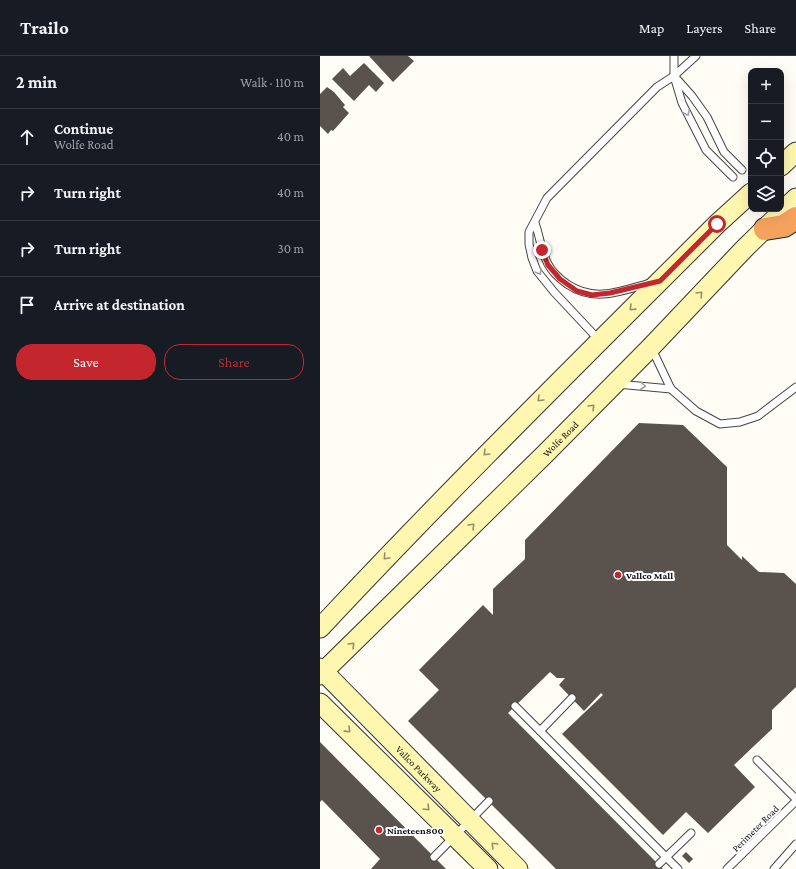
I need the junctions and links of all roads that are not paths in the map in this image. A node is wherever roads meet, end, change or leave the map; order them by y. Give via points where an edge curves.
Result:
1 (674, 56) edge
2 (696, 56) edge
3 (674, 76) junction
4 (796, 152) edge
5 (784, 163) edge
6 (742, 170) dead end
7 (733, 178) dead end
8 (748, 196) edge
9 (796, 198) edge
10 (796, 218) edge
11 (535, 223) junction
12 (765, 229) junction
13 (660, 281) junction
14 (599, 340) junction
15 (651, 347) junction
16 (615, 384) junction
17 (796, 387) edge
18 (671, 389) junction
19 (320, 628) edge
20 (321, 671) edge
21 (572, 698) dead end
22 (320, 703) edge
23 (515, 706) dead end
24 (540, 731) junction
25 (758, 760) dead end
26 (796, 800) edge
27 (489, 802) dead end
28 (470, 821) junction
29 (691, 833) dead end
30 (455, 836) junction
31 (796, 844) edge
32 (434, 857) dead end
33 (666, 857) junction
34 (659, 864) dead end
35 (488, 869) edge
36 (518, 869) edge
37 (678, 869) edge
38 (727, 869) edge
39 (774, 869) edge

1 - 3 lane
2 - 3 lane
3 - 6 lane via 707,117 724,152
3 -> 7 lane via 682,103 706,150
3 - 11 lane via 657,87 546,198
4 - 5 main road
8 - 13 main road
9 - 12 main road, Wolfe Road
10 - 12 highway via 784,226
11 - 13 lane via 548,265 560,279 577,291 592,295 610,293
11 -> 14 lane via 529,232 528,244 537,271
15 -> 12 main road, Wolfe Road
13 -> 14 main road
14 -> 19 main road via 412,529
15 - 16 main road, Wolfe Road
15 - 18 lane
16 -> 18 lane
20 -> 16 main road, Wolfe Road
17 - 18 lane via 758,416 740,422 720,424 696,412
20 - 28 main road, Vallco Parkway
21 - 24 lane
22 -> 30 main road
23 - 24 lane
24 - 33 lane
25 - 26 lane
26 - 38 lane, Perimeter Road
27 - 28 lane
28 - 30 lane
36 -> 28 main road, Vallco Parkway
29 - 33 lane
30 - 32 lane
30 - 35 main road
31 - 39 lane
33 - 34 lane
33 - 37 lane

